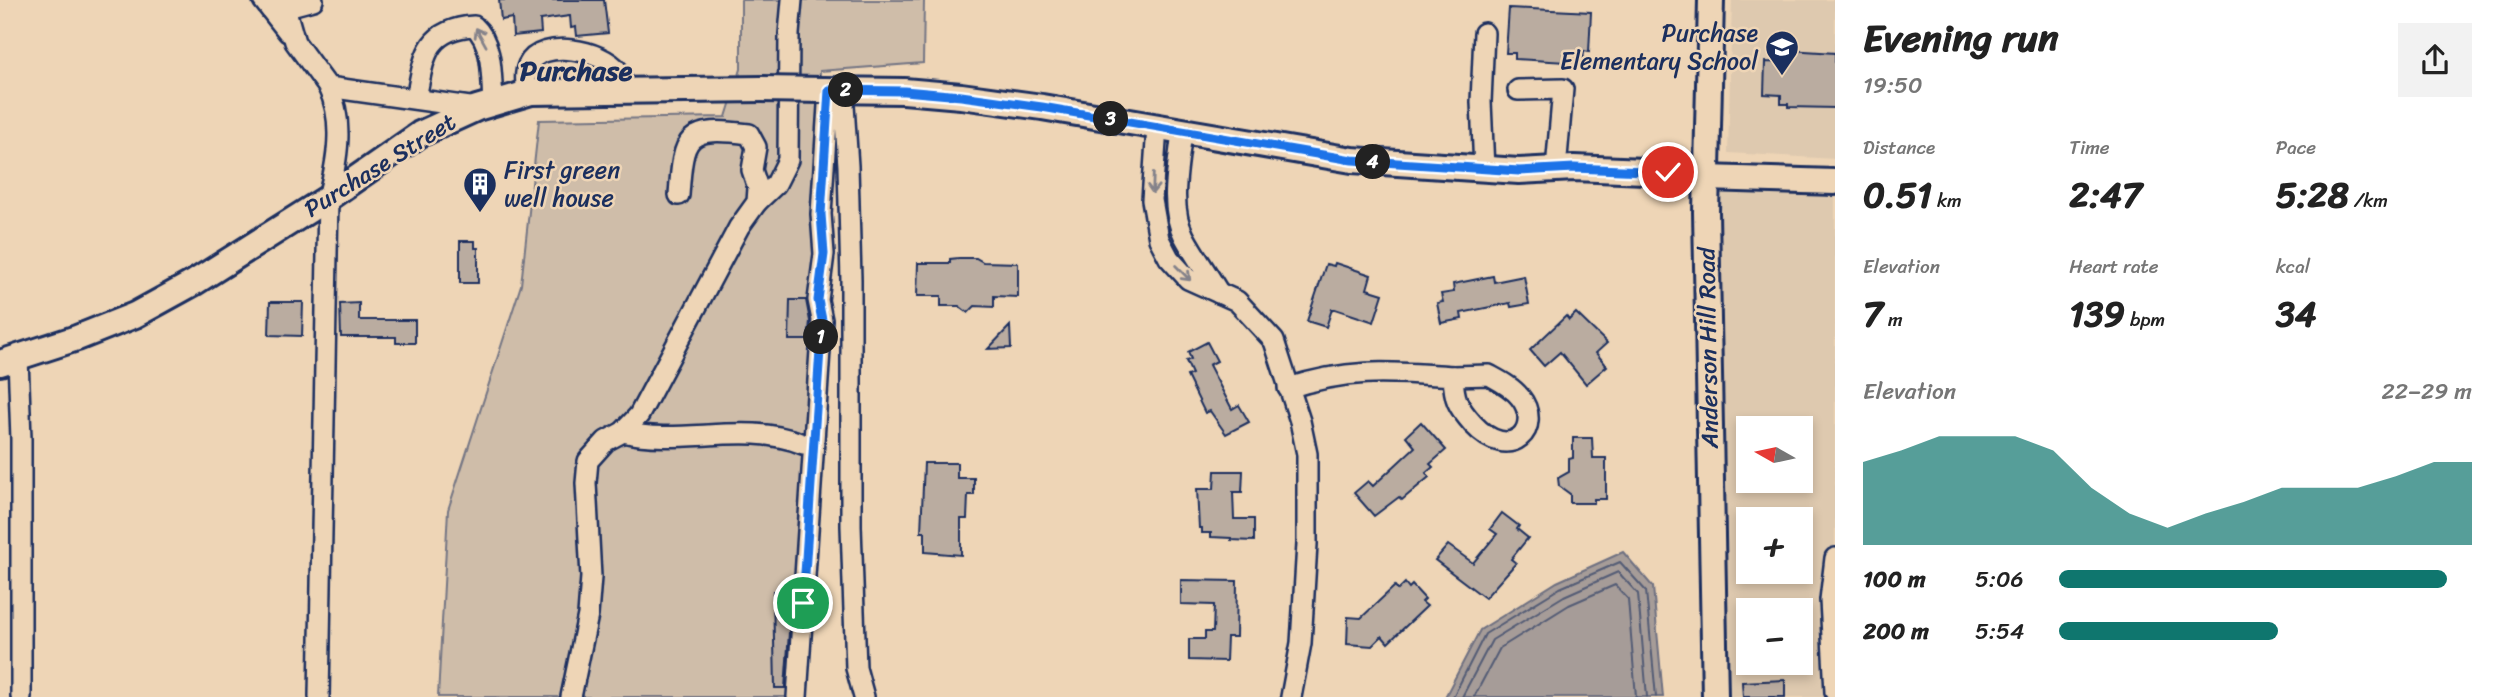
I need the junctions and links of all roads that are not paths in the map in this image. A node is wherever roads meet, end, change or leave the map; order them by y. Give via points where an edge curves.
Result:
1 (313, 0) edge
2 (1712, 0) edge
3 (791, 3) edge
4 (275, 4) edge
5 (1484, 33) dead end
6 (328, 87) junction
7 (831, 90) junction
8 (1518, 90) dead end
9 (625, 92) junction
10 (527, 93) junction
11 (416, 99) junction
12 (485, 105) junction
13 (1157, 127) junction
14 (1182, 131) junction
15 (1484, 169) junction
16 (1556, 169) junction
17 (1706, 177) junction
18 (1835, 182) edge
19 (678, 195) dead end
20 (328, 198) junction
21 (757, 202) junction
22 (1181, 227) junction
23 (1159, 239) junction
24 (1219, 293) junction
25 (9, 360) edge
26 (1453, 376) dead end
27 (1288, 388) junction
28 (623, 432) junction
29 (803, 444) dead end
30 (1835, 558) edge
31 (1835, 692) edge
32 (21, 697) edge
33 (320, 697) edge
34 (571, 697) edge
35 (797, 697) edge
36 (864, 697) edge
37 (1291, 697) edge
38 (1715, 697) edge

1 - 4 street
2 - 17 main road, Anderson Hill Road
3 - 21 street via 788,160 776,184
4 - 6 street
5 - 15 street
6 - 11 street
6 - 20 street via 338,125
7 - 9 main road, Purchase Street, bridge
7 - 13 main road, Purchase Street via 961,96
7 - 35 street via 821,214 824,254 818,300 822,320
7 - 36 street via 848,166 851,539 856,668
8 - 16 street via 1563,89
9 - 10 main road, Purchase Street
9 - 10 street via 620,72 606,59 562,49 539,55 528,64
10 - 12 main road, Purchase Street
11 - 12 street
12 -> 11 street via 489,56 482,33 474,26 438,36 426,55
12 - 20 main road, Purchase Street via 420,134
13 - 14 main road, Purchase Street
13 -> 23 street via 1152,200
14 - 15 main road, Purchase Street via 1352,160
14 - 22 street via 1176,202
15 - 16 main road, Purchase Street
16 - 17 main road, Purchase Street
17 - 18 main road, Purchase Street
17 - 38 main road, Anderson Hill Road
19 - 21 street via 686,143 702,132 727,132 749,134 756,148 752,170
20 - 25 main road, Purchase Street via 135,315
20 - 33 street
21 - 28 street via 739,227 639,415
22 - 23 street
22 - 24 street
23 -> 24 street via 1188,279
24 - 27 street via 1237,301 1274,341
25 - 32 street via 21,439
26 - 27 street via 1380,370
27 - 37 street via 1307,454 1301,643
28 - 29 street via 677,437 764,433
28 - 34 street via 606,441 588,461 592,577
30 - 31 street via 1830,600

